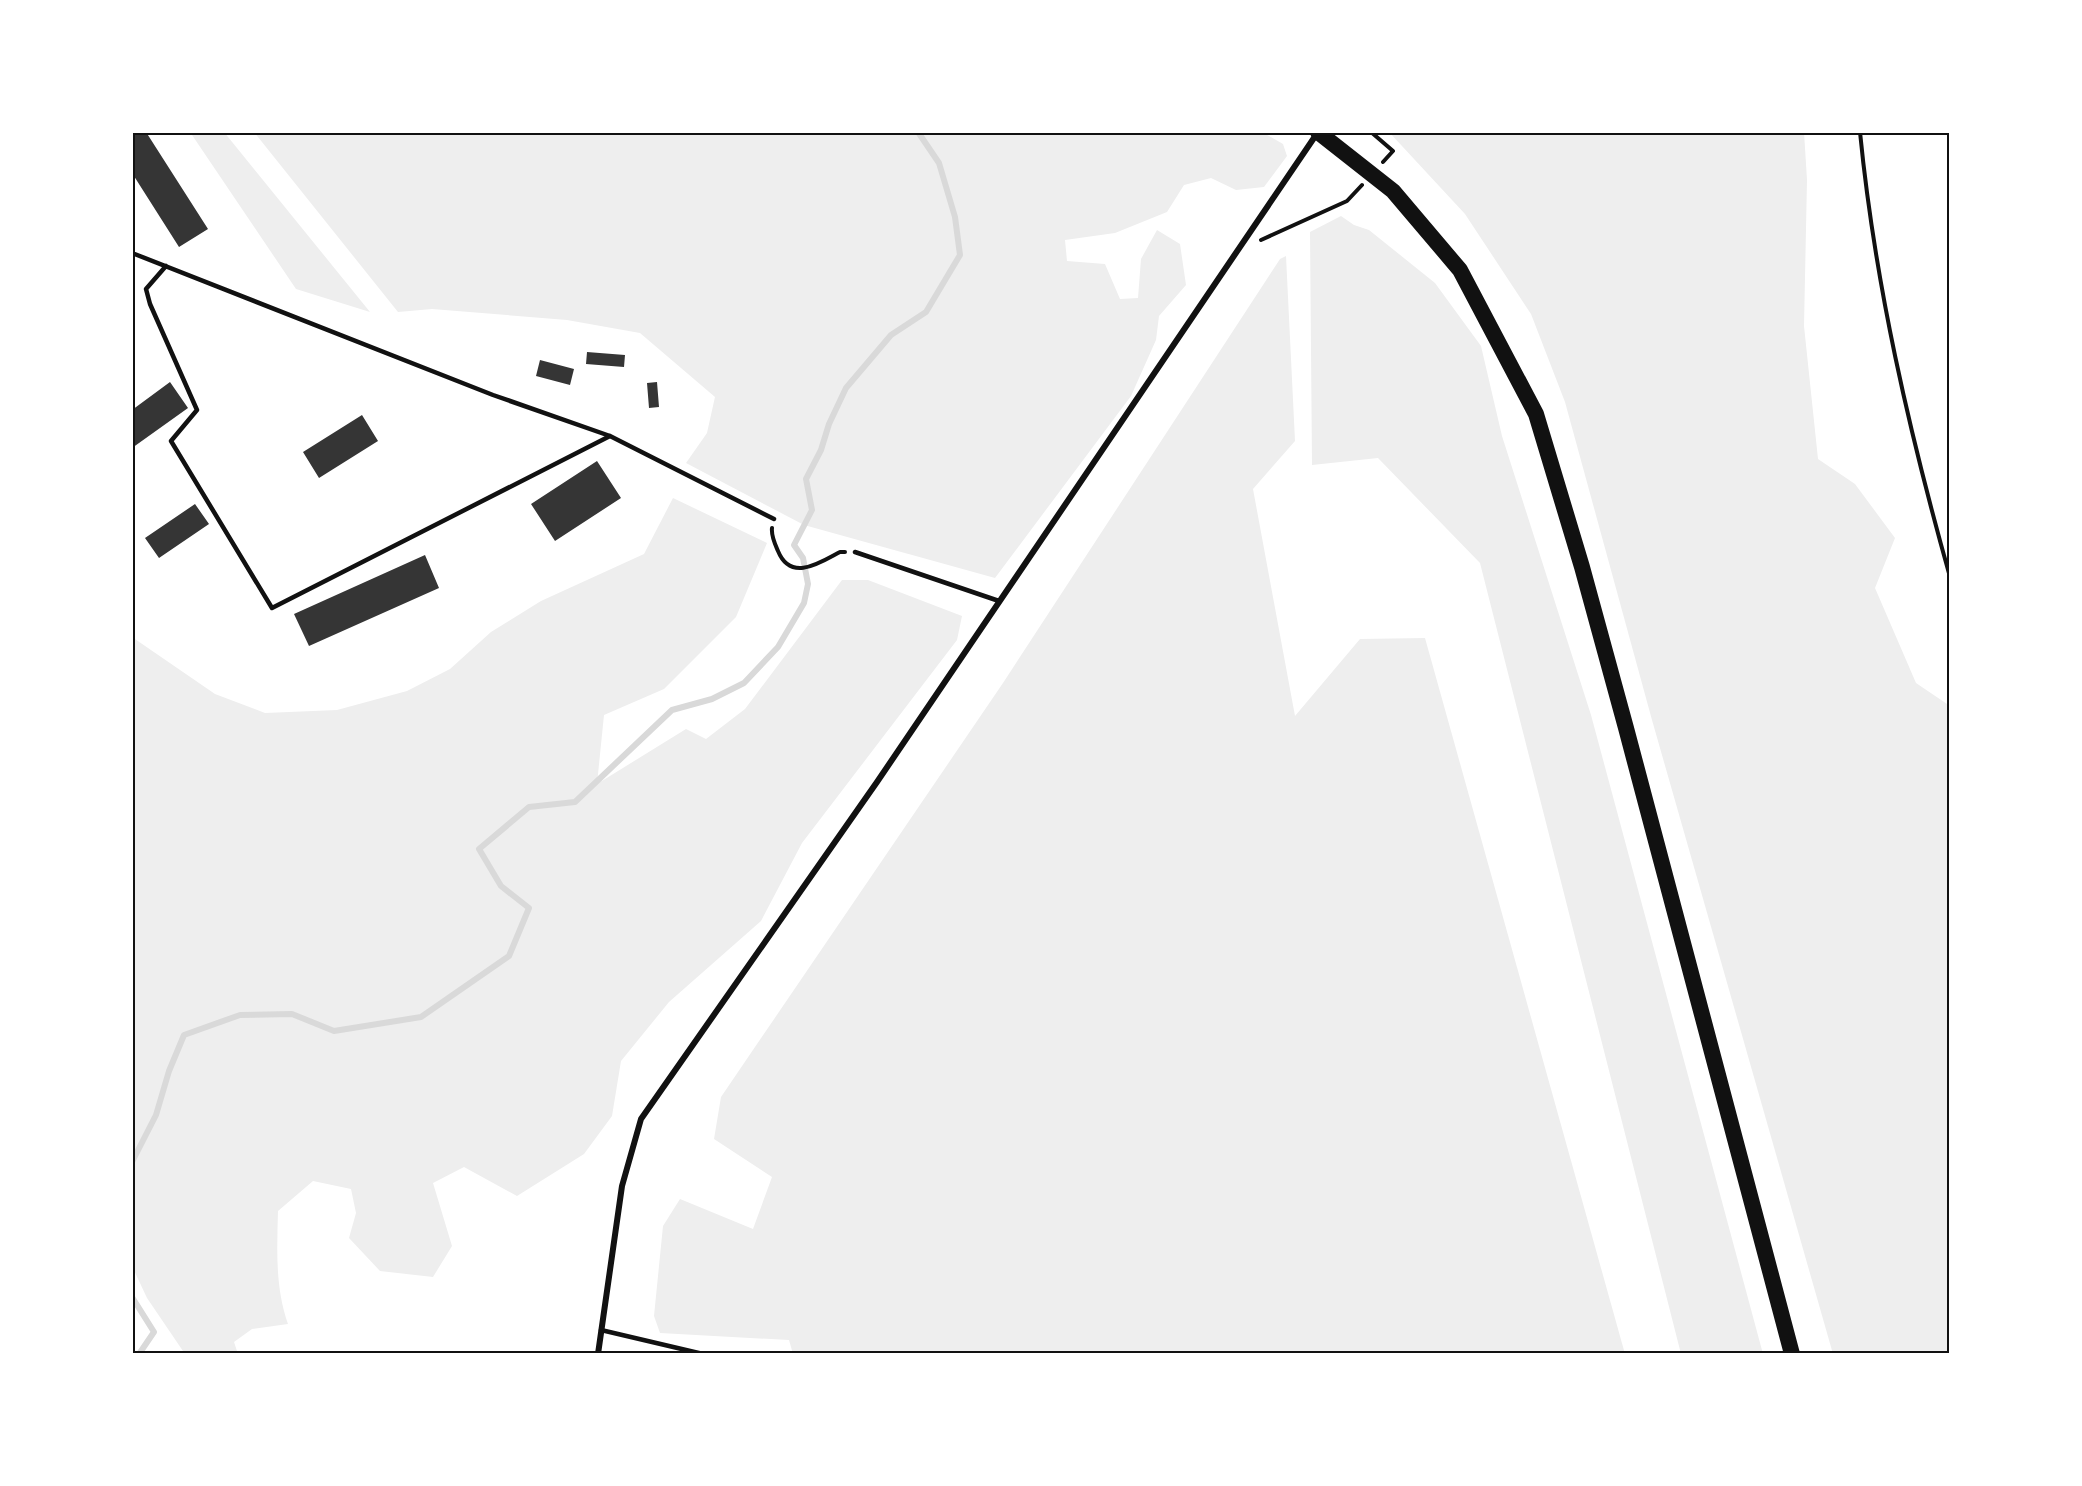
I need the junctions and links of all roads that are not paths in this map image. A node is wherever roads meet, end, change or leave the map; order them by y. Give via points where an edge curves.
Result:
1 (1318, 132) edge
2 (132, 253) edge
3 (166, 267) junction
4 (610, 436) junction
5 (774, 519) road end
6 (855, 552) road end
7 (999, 601) junction
8 (601, 1330) junction
9 (598, 1354) edge
10 (703, 1354) edge
11 (1792, 1354) edge

1 - 7 street
1 - 11 highway via 1373,173 1409,208 1460,270 1536,414 1623,716
2 - 3 lane
3 - 4 lane via 493,396
3 - 4 lane via 146,289 197,410 171,441 272,608
4 - 5 lane
6 - 7 lane
7 - 8 street via 640,1119 622,1186
8 - 9 street
8 - 10 lane

